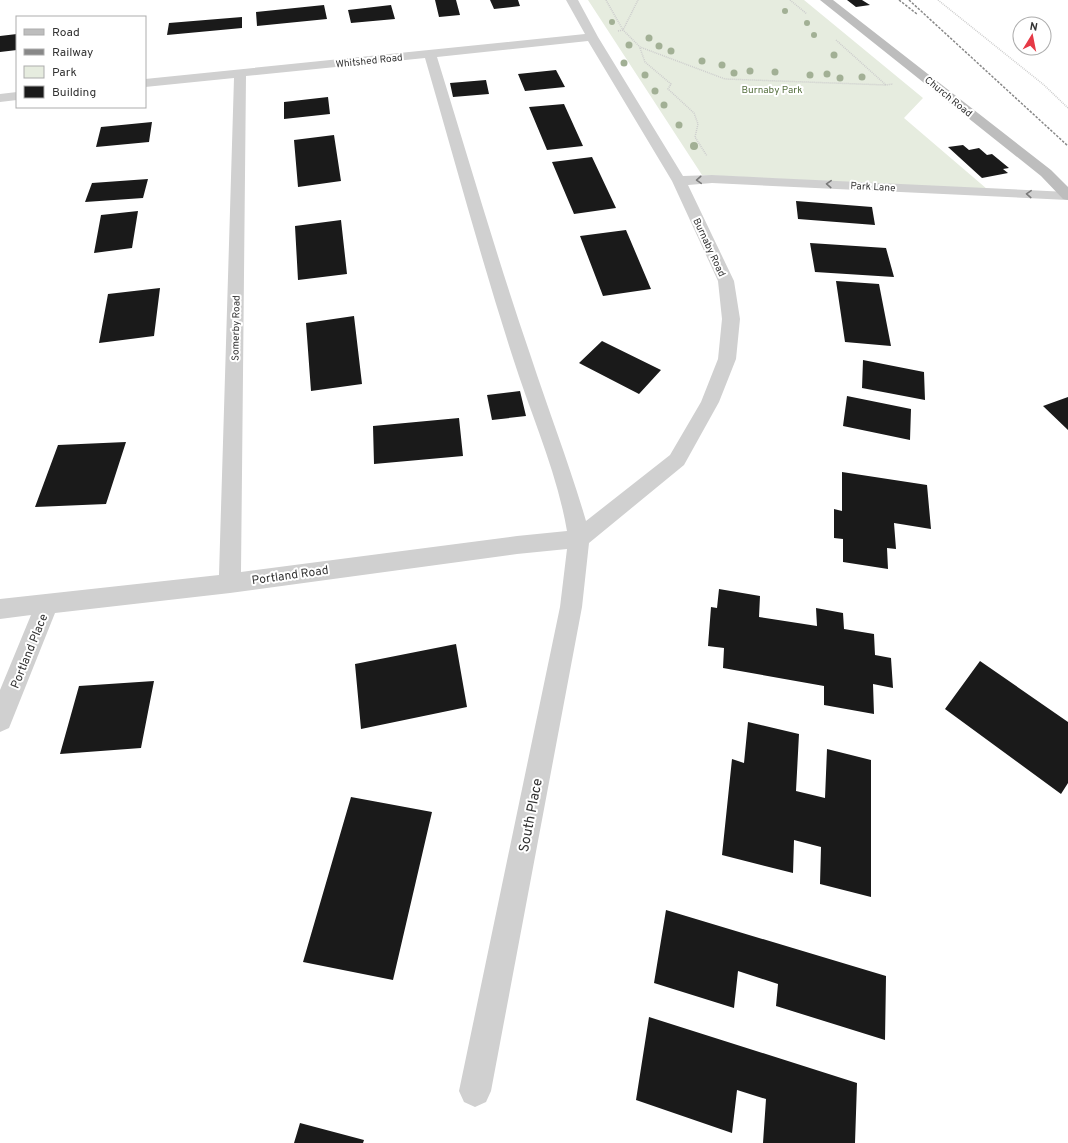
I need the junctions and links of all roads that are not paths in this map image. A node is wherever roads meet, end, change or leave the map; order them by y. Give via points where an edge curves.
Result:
1 (572, 0) edge
2 (826, 0) edge
3 (592, 37) junction
4 (430, 53) junction
5 (240, 73) junction
6 (146, 83) edge
7 (16, 96) edge
8 (0, 98) edge
9 (679, 181) junction
10 (1068, 196) edge
11 (579, 539) junction
12 (230, 583) junction
13 (48, 604) junction
14 (0, 609) edge
15 (0, 720) edge
16 (475, 1091) dead end

1 - 3 street, Burnaby Road
2 - 10 main road, Church Road via 1046,174
3 - 4 street, Whitshed Road
3 - 9 street, Burnaby Road
4 - 5 street, Whitshed Road
4 - 11 street via 522,358 558,460
5 - 6 street, Whitshed Road
5 - 12 street, Somerby Road
7 - 8 street
10 -> 9 street, Park Lane via 712,179
9 - 11 street, Burnaby Road via 726,281 731,319 727,359 710,402 677,460
11 - 12 street, Portland Road
11 - 16 street, South Place via 571,607
12 - 13 street, Portland Road
13 - 14 street, Portland Road
13 - 15 street, Portland Place

